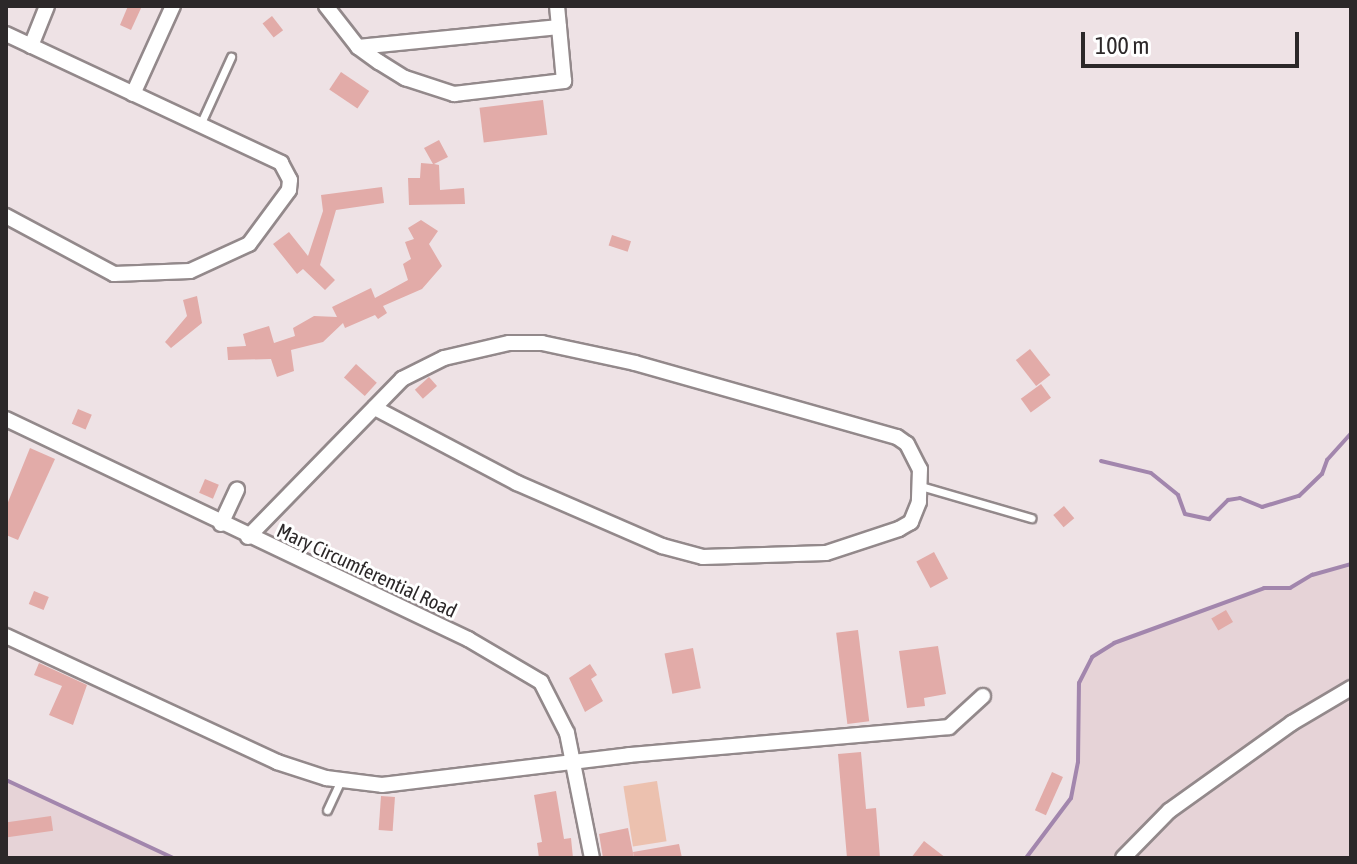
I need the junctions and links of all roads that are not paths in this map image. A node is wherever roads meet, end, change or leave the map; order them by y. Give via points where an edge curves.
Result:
1 (47, 6) edge
2 (173, 6) edge
3 (326, 6) edge
4 (557, 6) edge
5 (559, 27) junction
6 (6, 34) edge
7 (31, 46) junction
8 (358, 47) junction
9 (231, 57) dead end
10 (133, 94) junction
11 (200, 125) junction
12 (6, 216) edge
13 (375, 408) junction
14 (6, 419) edge
15 (921, 486) junction
16 (237, 489) dead end
17 (1031, 518) dead end
18 (221, 524) junction
19 (248, 537) junction
20 (6, 636) edge
21 (1351, 688) edge
22 (983, 696) dead end
23 (574, 763) junction
24 (341, 780) junction
25 (327, 810) dead end
26 (592, 858) edge
27 (1123, 858) edge

1 - 7 street
2 - 10 street
3 - 8 street
4 - 5 street
5 - 8 street
5 - 8 street via 564,81 454,94 405,78
6 - 7 street
7 - 10 street
9 - 11 lane
10 - 11 street
11 - 12 street via 281,163 289,174 289,190 277,208 249,244 226,257 190,271 114,274
13 - 15 street via 402,379 444,358 478,346 542,343 635,363 897,437 907,444 920,469
13 - 15 street via 517,483 662,546 703,557 826,553 911,522
13 - 19 street
14 - 18 street, Mary Circumferential Road
15 - 17 lane
16 - 18 street
18 - 19 street, Mary Circumferential Road
19 - 23 street, Mary Circumferential Road via 468,639 532,675 558,712
20 - 24 street via 277,762
21 - 27 street via 1292,723 1169,811
22 - 23 street via 949,727
23 - 24 street via 427,782 382,785
23 - 26 street, Mary Circumferential Road
24 - 25 lane

